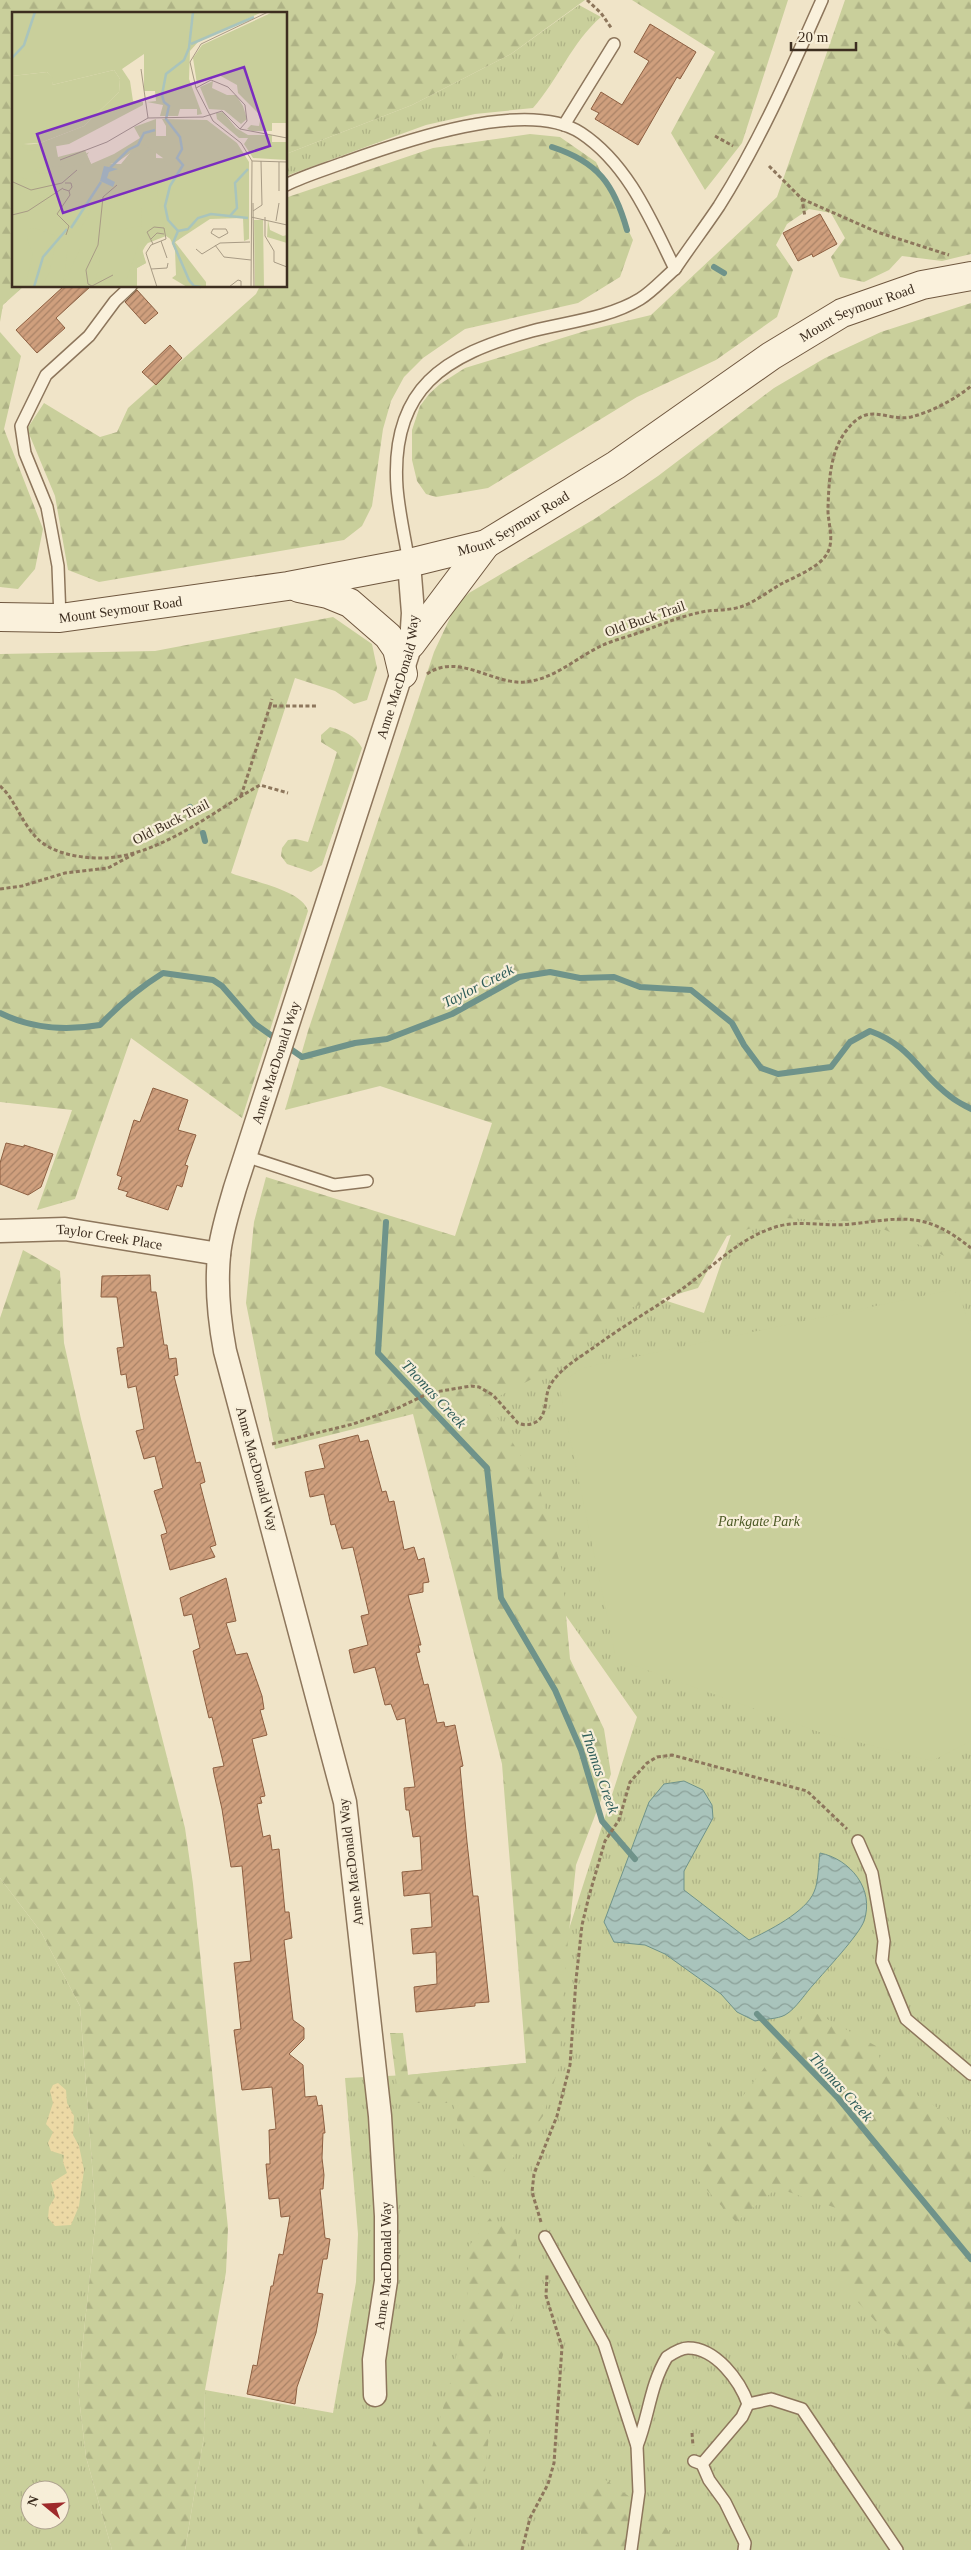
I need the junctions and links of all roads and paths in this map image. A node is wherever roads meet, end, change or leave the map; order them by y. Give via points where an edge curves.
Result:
1 (586, 0) edge
2 (822, 0) edge
3 (614, 44) joint
4 (564, 125) junction
5 (715, 136) dead end
6 (733, 146) dead end
7 (769, 166) dead end
8 (288, 184) edge
9 (802, 199) junction
10 (805, 217) dead end
11 (950, 255) dead end
12 (675, 269) junction
13 (971, 276) edge
14 (128, 288) edge
15 (971, 386) edge
16 (486, 544) junction
17 (409, 563) junction
18 (288, 586) junction
19 (0, 617) edge
20 (60, 618) junction
21 (411, 644) junction
22 (413, 675) junction
23 (272, 699) dead end
24 (270, 706) junction
25 (317, 706) dead end
26 (0, 786) edge
27 (288, 793) dead end
28 (241, 796) junction
29 (134, 854) junction
30 (0, 889) edge
31 (245, 1156) junction
32 (367, 1181) dead end
33 (0, 1232) edge
34 (971, 1248) edge
35 (219, 1254) junction
36 (252, 1451) junction
37 (858, 1841) joint
38 (971, 2074) edge
39 (546, 2238) junction
40 (375, 2395) dead end
41 (748, 2404) junction
42 (637, 2446) junction
43 (522, 2550) edge
44 (631, 2550) edge
45 (744, 2550) edge
46 (897, 2550) edge

1 - 3 path via 612,27
2 - 12 lane via 786,81 748,154 719,206
3 - 4 lane
4 - 8 lane via 526,121 486,123 430,133
4 - 12 lane via 581,133 611,157 638,196
5 - 6 path
7 - 9 path
9 - 10 path
9 - 11 path via 878,232
12 - 17 lane via 641,298 616,309 530,332 474,352 451,362 430,377 409,408 398,446 397,487
13 - 16 street, Mount Seymour Road via 922,285 842,314 770,356 616,466
14 - 20 lane via 89,336 46,375 21,426 25,453 47,508 58,566
15 - 22 path, Old Buck Trail via 936,407 912,416 899,418 870,414 860,418 846,431 831,468 828,509 832,540 829,551 805,572 741,607 669,620 603,645 548,676 525,682 508,682 458,667
16 - 17 street, Mount Seymour Road
16 - 21 street
17 - 18 street, Mount Seymour Road
17 - 21 street, Anne MacDonald Way via 413,614
18 - 20 street, Mount Seymour Road
18 - 22 street via 328,594 350,603 388,636
19 - 20 street, Mount Seymour Road
21 - 22 street, Anne MacDonald Way
22 - 31 street, Anne MacDonald Way via 289,1019
23 - 24 path
24 - 25 path
24 - 28 path
26 - 29 path, Old Buck Trail via 7,792 26,827 55,850 96,859
27 - 28 path, Old Buck Trail via 260,785
28 - 29 path, Old Buck Trail via 202,822
29 - 30 path via 108,868
31 - 32 lane via 334,1185
31 - 35 street, Anne MacDonald Way
33 - 35 street, Taylor Creek Place via 65,1229
34 - 36 path via 939,1226 913,1219 846,1224 802,1222 779,1226 741,1243 682,1289 561,1373 549,1387 538,1421 520,1424 489,1393 474,1386 429,1392 388,1412
35 - 36 street, Anne MacDonald Way via 219,1317 223,1342
36 - 40 street, Anne MacDonald Way via 345,1802 380,2116 386,2225 386,2281 374,2360
37 - 38 lane via 872,1873 884,1941 882,1961 906,2019
37 - 39 path via 807,1791 672,1755 647,1762 630,1782 619,1820 605,1840 582,1926 570,2065 557,2116 534,2174 532,2192
39 - 42 lane via 604,2344
39 - 43 path via 546,2296 562,2347 562,2365 554,2462 548,2484 530,2518
41 - 42 lane via 745,2395 715,2358 688,2348 676,2352 667,2356 653,2382
41 - 45 lane via 742,2417 698,2463 725,2502 745,2543
41 - 46 lane via 771,2399 802,2409
42 - 44 lane via 639,2492

